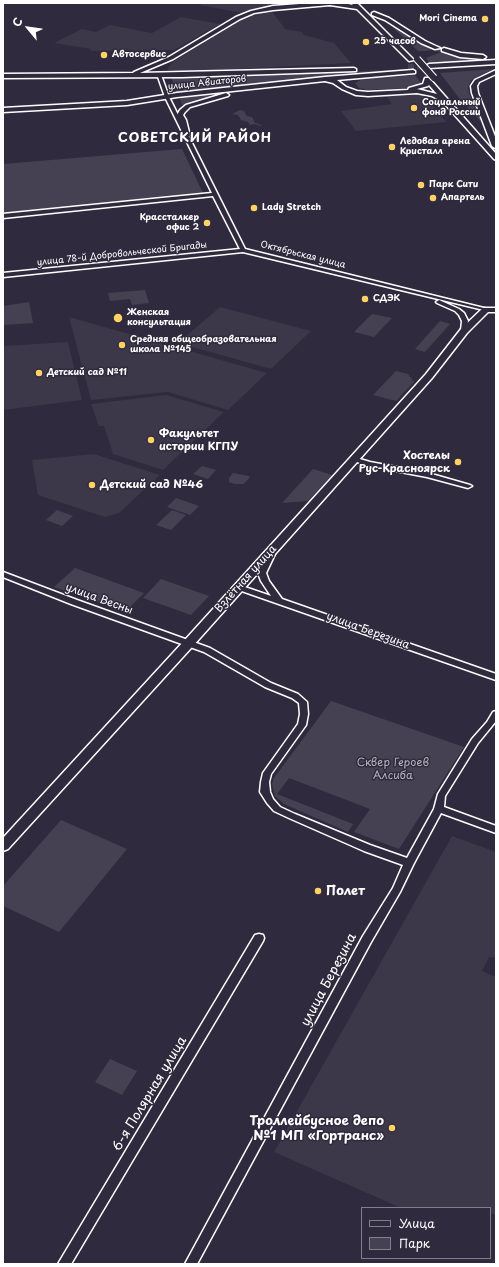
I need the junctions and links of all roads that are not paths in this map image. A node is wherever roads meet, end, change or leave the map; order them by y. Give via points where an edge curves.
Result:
1 (328, 3) edge
2 (332, 3) edge
3 (356, 5) edge
4 (369, 8) dead end
5 (374, 14) junction
6 (437, 48) tunnel mouth
7 (444, 50) tunnel mouth
8 (171, 58) junction
9 (496, 59) edge
10 (414, 60) junction
11 (496, 62) edge
12 (429, 66) tunnel mouth
13 (496, 66) edge
14 (408, 67) tunnel mouth
15 (434, 71) tunnel mouth
16 (413, 72) tunnel mouth
17 (496, 72) edge
18 (126, 75) junction
19 (159, 75) junction
20 (182, 75) junction
21 (376, 75) junction
22 (3, 76) edge
23 (325, 79) junction
24 (427, 79) junction
25 (265, 86) junction
26 (167, 96) junction
27 (447, 101) junction
28 (3, 110) edge
29 (181, 121) junction
30 (187, 136) joint
31 (496, 147) edge
32 (496, 158) edge
33 (216, 194) junction
34 (3, 216) edge
35 (243, 250) junction
36 (3, 275) edge
37 (418, 293) junction
38 (486, 310) junction
39 (496, 310) edge
40 (464, 331) junction
41 (354, 459) junction
42 (468, 486) dead end
43 (275, 546) junction
44 (3, 574) edge
45 (239, 587) junction
46 (279, 600) junction
47 (188, 644) junction
48 (496, 677) edge
49 (496, 714) edge
50 (439, 809) junction
51 (496, 830) edge
52 (3, 846) edge
53 (409, 863) junction
54 (259, 938) dead end
55 (64, 1264) edge
56 (191, 1264) edge

1 - 2 main road
1 - 3 main road
1 - 8 main road via 253,12 238,18
3 - 10 main road
4 - 5 main road
5 - 6 main road
5 - 10 main road
7 - 9 main road via 460,55
8 - 18 main road via 141,72
8 - 20 main road via 163,68 172,74
10 - 24 main road
10 - 31 main road, bridge via 434,78
11 - 12 main road
13 - 15 main road
14 - 20 main road, улица Авиаторов
16 - 21 main road, улица Авиаторов
17 - 31 main road via 484,77 474,86
18 - 19 main road, улица Авиаторов
18 - 22 main road, улица Авиаторов
19 - 20 main road, улица Авиаторов
19 - 26 street
21 - 23 main road, улица Авиаторов
21 - 24 main road via 355,79 352,84 359,90 370,91 412,89 426,85
23 - 25 main road, улица Авиаторов
23 - 27 main road via 335,81 344,88 356,92 368,94 417,91
24 - 27 main road
25 - 26 main road, улица Авиаторов
25 - 29 main road via 190,105 182,111
26 - 28 main road, улица Авиаторов via 114,104
26 - 29 street
27 - 32 main road
29 - 30 main road
30 - 33 street, Октябрьская улица
33 - 34 street
33 - 35 street, Октябрьская улица
35 - 36 street, улица 78-й Добровольческой Бригады
35 - 37 street, Октябрьская улица
37 - 38 street, Октябрьская улица
37 - 40 street via 462,314 465,321
38 - 39 main road, Октябрьская улица
38 - 40 main road, Взлётная улица
40 - 41 main road, Взлётная улица via 429,376
41 - 42 street
41 - 43 main road, Взлётная улица
43 - 45 main road, Взлётная улица
43 - 46 street via 262,573
44 - 47 street, улица Весны
45 - 46 street, улица Березина
45 - 47 main road, Взлётная улица
46 - 48 street, улица Березина
47 - 52 main road, Взлётная улица
47 - 53 street, улица Весны via 206,650 303,702 302,725 267,773 265,792 277,809 367,848
49 - 50 street, улица Березина via 475,741 441,796
50 - 51 street
50 - 53 street, улица Березина
53 - 56 street, улица Березина
54 - 55 street, 6-я Полярная улица

